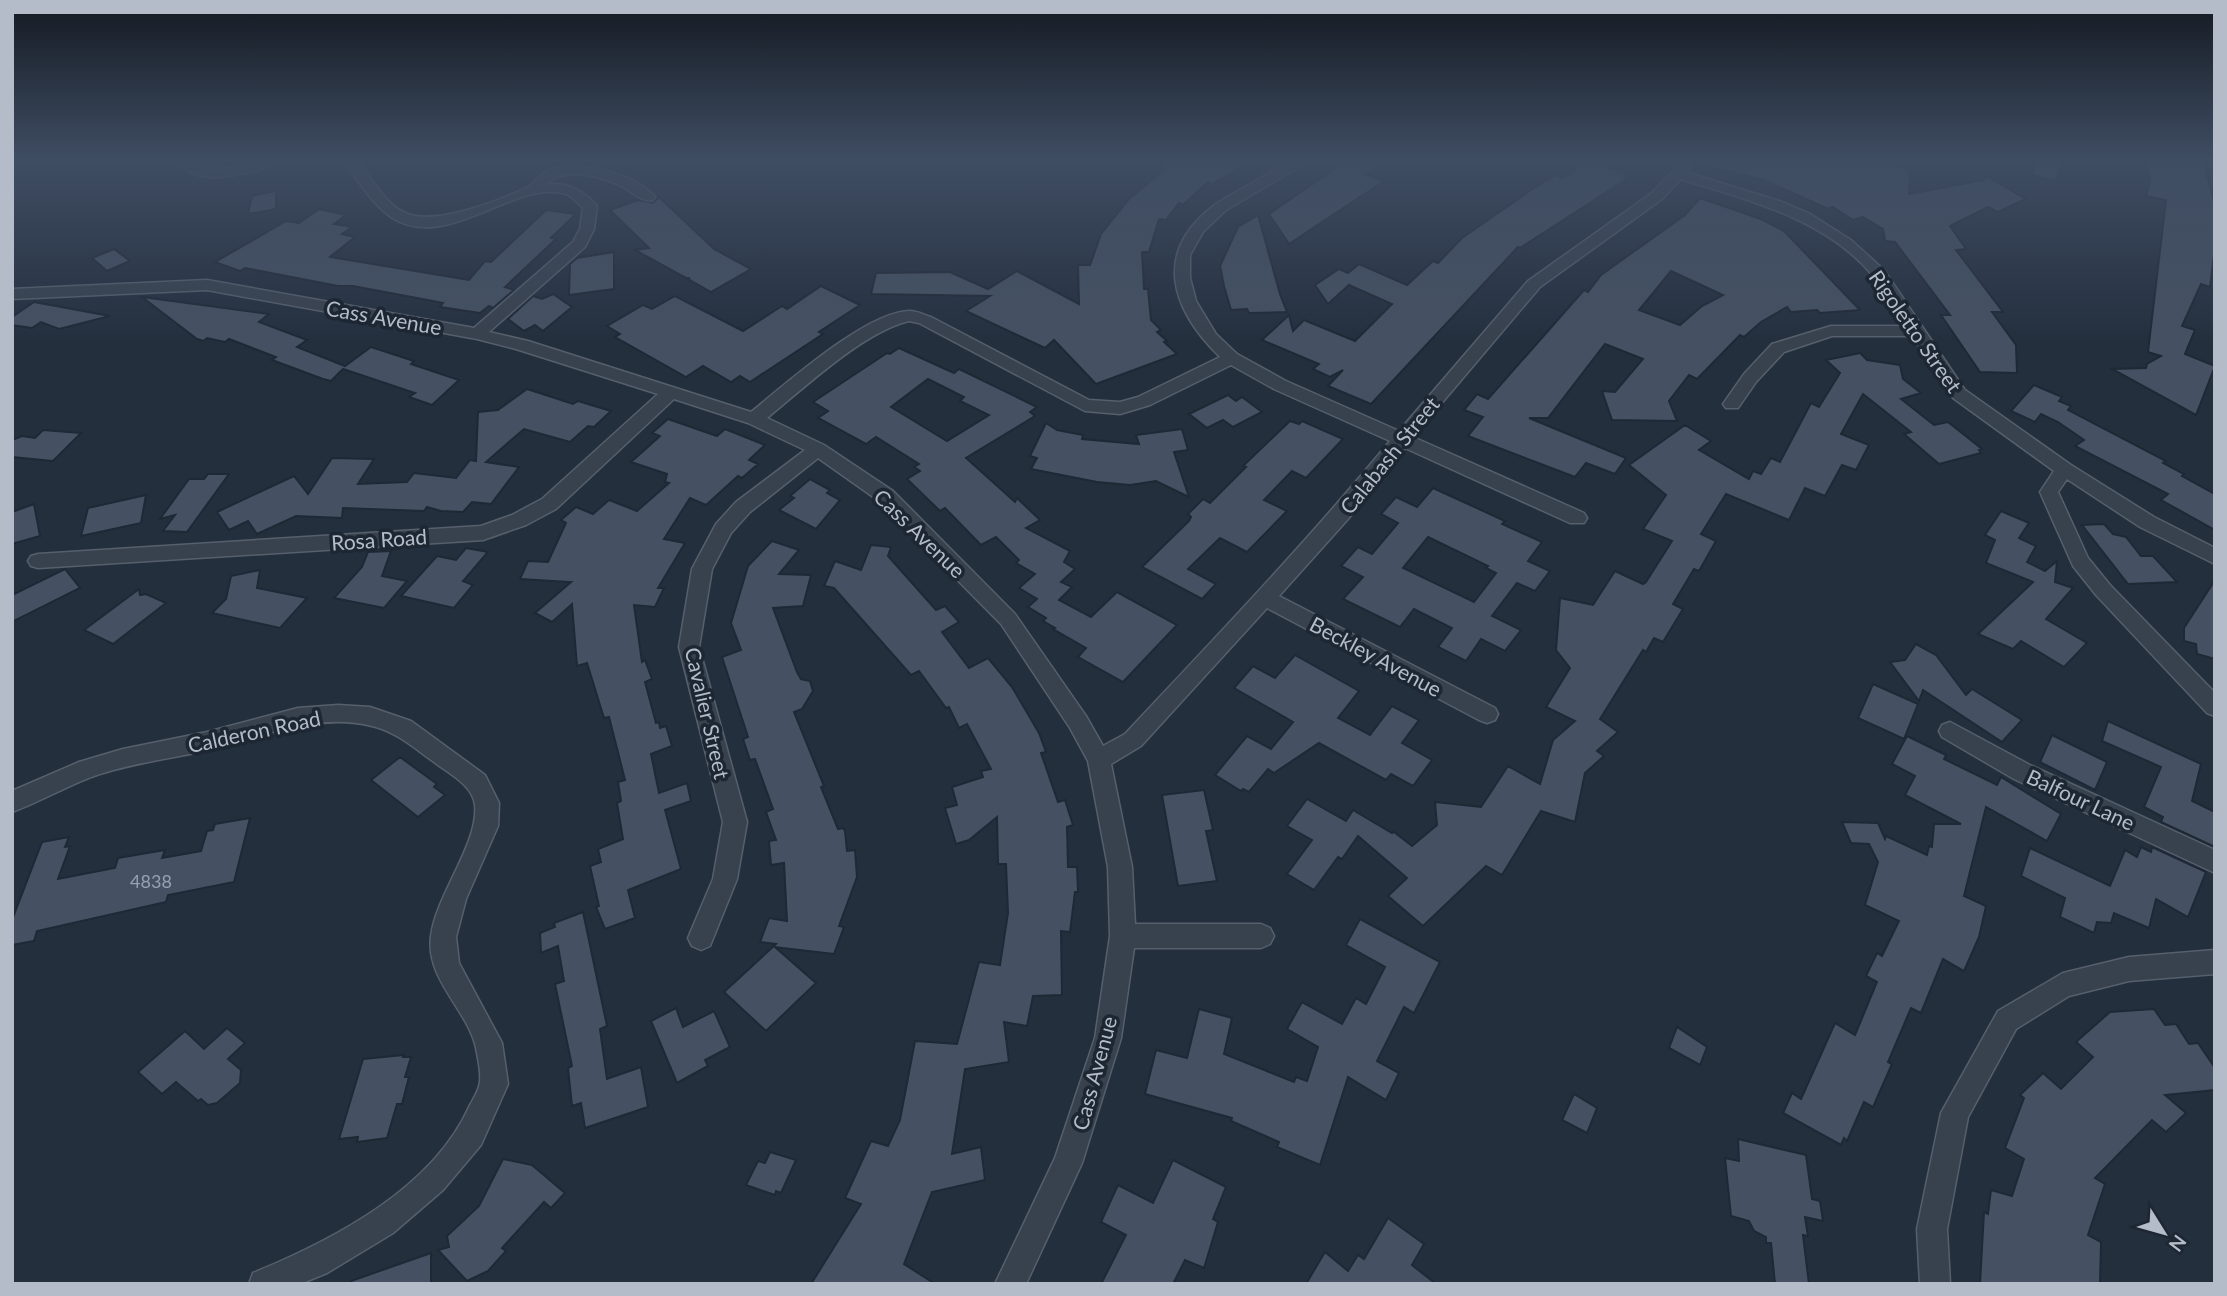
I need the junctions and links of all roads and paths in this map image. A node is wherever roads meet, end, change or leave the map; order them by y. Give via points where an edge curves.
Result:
1 (415, 219) edge
2 (455, 219) edge
3 (588, 219) edge
4 (1208, 219) edge
5 (1625, 219) edge
6 (1809, 219) edge
7 (12, 294) edge
8 (1919, 331) junction
9 (477, 334) junction
10 (1231, 358) junction
11 (670, 393) junction
12 (1732, 404) dead end
13 (754, 419) junction
14 (1402, 439) junction
15 (818, 449) junction
16 (2064, 469) junction
17 (1577, 518) dead end
18 (2215, 558) edge
19 (38, 561) dead end
20 (1265, 598) junction
21 (2215, 707) edge
22 (1487, 714) dead end
23 (1950, 731) dead end
24 (1099, 760) junction
25 (12, 802) edge
26 (2215, 862) edge
27 (1123, 936) junction
28 (1261, 936) dead end
29 (701, 938) dead end
30 (2215, 962) edge
31 (264, 1284) edge
32 (1010, 1284) edge
33 (1935, 1284) edge

1 - 2 street
3 - 9 street via 580,244
4 - 10 street via 1182,255 1182,278 1188,301 1209,337
5 - 14 street, Calabash Street via 1534,285
6 - 8 street, Rigoletto Street via 1846,243 1879,273
7 - 9 street, Cass Avenue via 207,285
8 - 12 street via 1831,331 1778,348
8 - 16 street, Rigoletto Street via 1959,394
9 - 11 street, Cass Avenue
10 - 13 street via 1144,401 1120,408 1085,405 925,320 909,316 889,321 825,362
10 - 14 street via 1280,386
11 - 13 street, Cass Avenue
11 - 19 street, Rosa Road via 549,504 483,533
13 - 15 street, Cass Avenue
14 - 17 street
14 - 20 street, Calabash Street
15 - 24 street, Cass Avenue via 886,496 1009,620
15 - 29 street, Cavalier Street via 743,507 723,528 702,569 689,647 734,822 725,879
16 - 18 street, Rigoletto Street via 2147,522
16 - 21 street via 2049,492 2080,561
20 - 22 street, Beckley Avenue
20 - 24 street, Calabash Street via 1133,740
23 - 26 street, Balfour Lane via 2022,772
24 - 27 street, Cass Avenue via 1120,867
25 - 31 street, Calderon Road via 123,758 298,717 338,714 370,716 403,727 477,782 487,803 486,826 443,937 446,965 489,1043 494,1084 471,1135 433,1180 383,1223 316,1262
27 - 28 street
27 - 32 street, Cass Avenue via 1108,1038 1068,1163
30 - 33 street via 2129,969 2063,985 2007,1020 1955,1113 1933,1229

